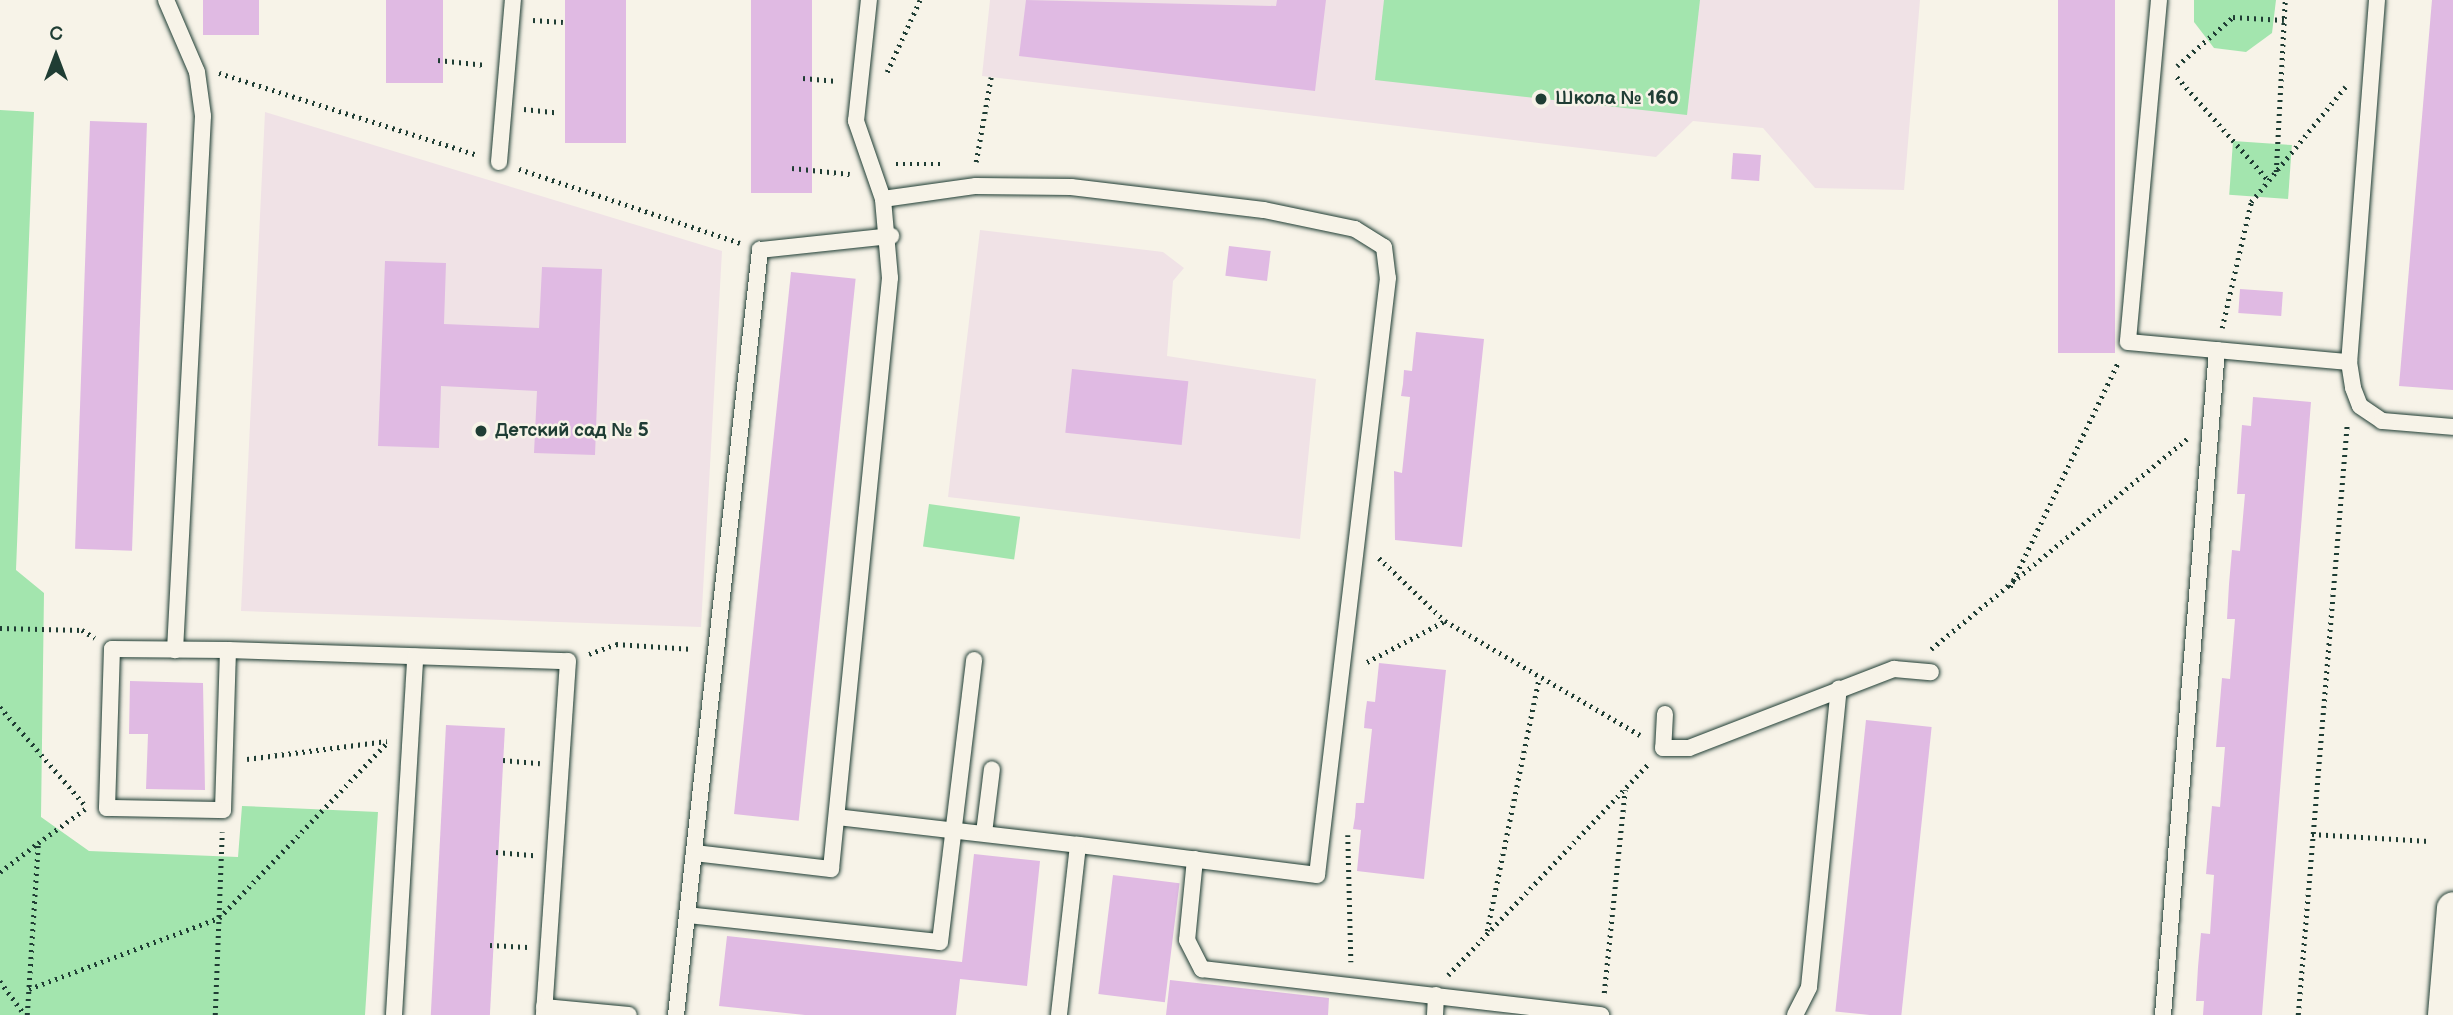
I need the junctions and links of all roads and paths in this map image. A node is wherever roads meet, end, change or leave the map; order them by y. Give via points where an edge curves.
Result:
1 (166, 0) edge
2 (513, 0) edge
3 (869, 0) edge
4 (920, 0) edge
5 (2159, 0) edge
6 (2285, 0) edge
7 (2377, 0) edge
8 (2284, 20) junction
9 (2373, 53) junction
10 (438, 60) dead end
11 (507, 68) junction
12 (990, 77) dead end
13 (803, 78) dead end
14 (882, 82) dead end
15 (860, 84) junction
16 (499, 162) dead end
17 (948, 164) dead end
18 (962, 164) dead end
19 (975, 165) junction
20 (872, 167) junction
21 (792, 168) dead end
22 (2276, 173) junction
23 (2269, 181) junction
24 (976, 186) junction
25 (883, 199) junction
26 (891, 236) junction
27 (2128, 342) junction
28 (2217, 350) junction
29 (2349, 362) junction
30 (2360, 406) junction
31 (2211, 418) junction
32 (2453, 427) edge
33 (1377, 571) dead end
34 (2009, 588) junction
35 (1445, 621) junction
36 (0, 628) edge
37 (111, 649) junction
38 (1369, 649) dead end
39 (175, 650) junction
40 (229, 650) junction
41 (716, 650) junction
42 (415, 657) junction
43 (974, 660) dead end
44 (568, 661) junction
45 (1367, 662) junction
46 (1894, 669) junction
47 (1931, 672) dead end
48 (1366, 675) dead end
49 (1539, 678) junction
50 (1839, 689) junction
51 (0, 707) edge
52 (1665, 714) dead end
53 (411, 725) junction
54 (388, 741) junction
55 (1663, 748) junction
56 (503, 760) dead end
57 (561, 764) junction
58 (992, 769) dead end
59 (224, 770) junction
60 (1625, 788) junction
61 (87, 808) junction
62 (107, 808) junction
63 (223, 810) junction
64 (837, 817) junction
65 (955, 829) junction
66 (1349, 829) dead end
67 (984, 833) junction
68 (2312, 834) junction
69 (2429, 841) dead end
70 (38, 843) junction
71 (1078, 845) junction
72 (496, 852) dead end
73 (694, 853) junction
74 (555, 856) junction
75 (1195, 859) junction
76 (0, 872) edge
77 (2453, 908) edge
78 (687, 915) junction
79 (219, 918) junction
80 (1487, 932) junction
81 (490, 945) dead end
82 (548, 948) junction
83 (0, 981) edge
84 (1353, 986) junction
85 (29, 989) junction
86 (1436, 995) junction
87 (1602, 1008) edge
88 (544, 1011) edge
89 (26, 1015) edge
90 (215, 1015) edge
91 (394, 1015) edge
92 (629, 1015) edge
93 (677, 1015) edge
94 (1059, 1015) edge
95 (1435, 1015) edge
96 (1795, 1015) edge
97 (2163, 1015) edge
98 (2298, 1015) edge
99 (2444, 1015) edge

1 - 39 lane via 197,72 203,116
2 - 11 lane
3 - 15 lane
4 - 14 path
5 - 27 lane
6 - 8 path
7 - 9 lane
8 - 22 path
8 - 23 path via 2233,17 2171,71
9 - 22 path
9 - 29 lane
10 - 11 path
11 - 16 lane
12 - 19 path
13 - 15 path
15 - 20 lane via 856,121
17 - 20 path
18 - 19 path
19 - 24 path
20 - 21 path via 851,174
20 - 25 lane
22 - 23 path
23 - 28 path via 2251,201
24 - 25 lane
24 - 75 lane via 1071,187 1264,210 1354,229 1384,247 1388,278 1317,875
25 - 26 lane
26 - 41 lane via 760,250
26 - 64 lane
27 - 28 lane
27 - 34 path
28 - 29 lane
28 - 31 lane
29 - 30 lane
30 - 32 lane via 2382,421
30 - 68 path via 2344,428
31 - 34 path
31 - 97 lane
33 - 35 path via 1379,558
34 - 46 path via 1949,639
35 - 45 path
35 - 49 path
36 - 37 path via 82,630
37 - 39 lane
37 - 62 lane
38 - 45 path
39 - 40 lane
40 - 42 lane
40 - 59 lane
41 - 44 path via 616,644
41 - 73 lane
42 - 44 lane
42 - 53 lane
43 - 65 lane
44 - 57 lane
45 - 48 path
46 - 47 lane
46 - 50 lane
49 - 55 path
49 - 80 path
50 - 55 lane via 1689,748
50 - 96 lane via 1809,987
51 - 61 path
52 - 55 lane
53 - 54 path
53 - 91 lane
54 - 59 path via 260,753
54 - 79 path
55 - 60 path
56 - 57 path
57 - 74 lane
58 - 67 lane
59 - 63 lane
60 - 80 path
60 - 87 path
61 - 62 path
61 - 70 path
62 - 63 lane
63 - 79 path
64 - 65 lane
64 - 73 lane via 831,869
65 - 67 lane
65 - 78 lane via 940,942
66 - 84 path
67 - 71 lane
68 - 69 path
68 - 98 path
70 - 76 path
70 - 85 path
71 - 75 lane
71 - 94 lane
72 - 74 path
73 - 78 lane
74 - 82 lane
75 - 84 lane via 1187,940 1202,969
77 - 99 street
78 - 93 lane
79 - 85 path
79 - 90 path
80 - 86 path via 1451,969
81 - 82 path
82 - 88 lane
83 - 89 path
84 - 86 lane
85 - 89 path
86 - 87 lane
86 - 95 lane
88 - 92 lane

